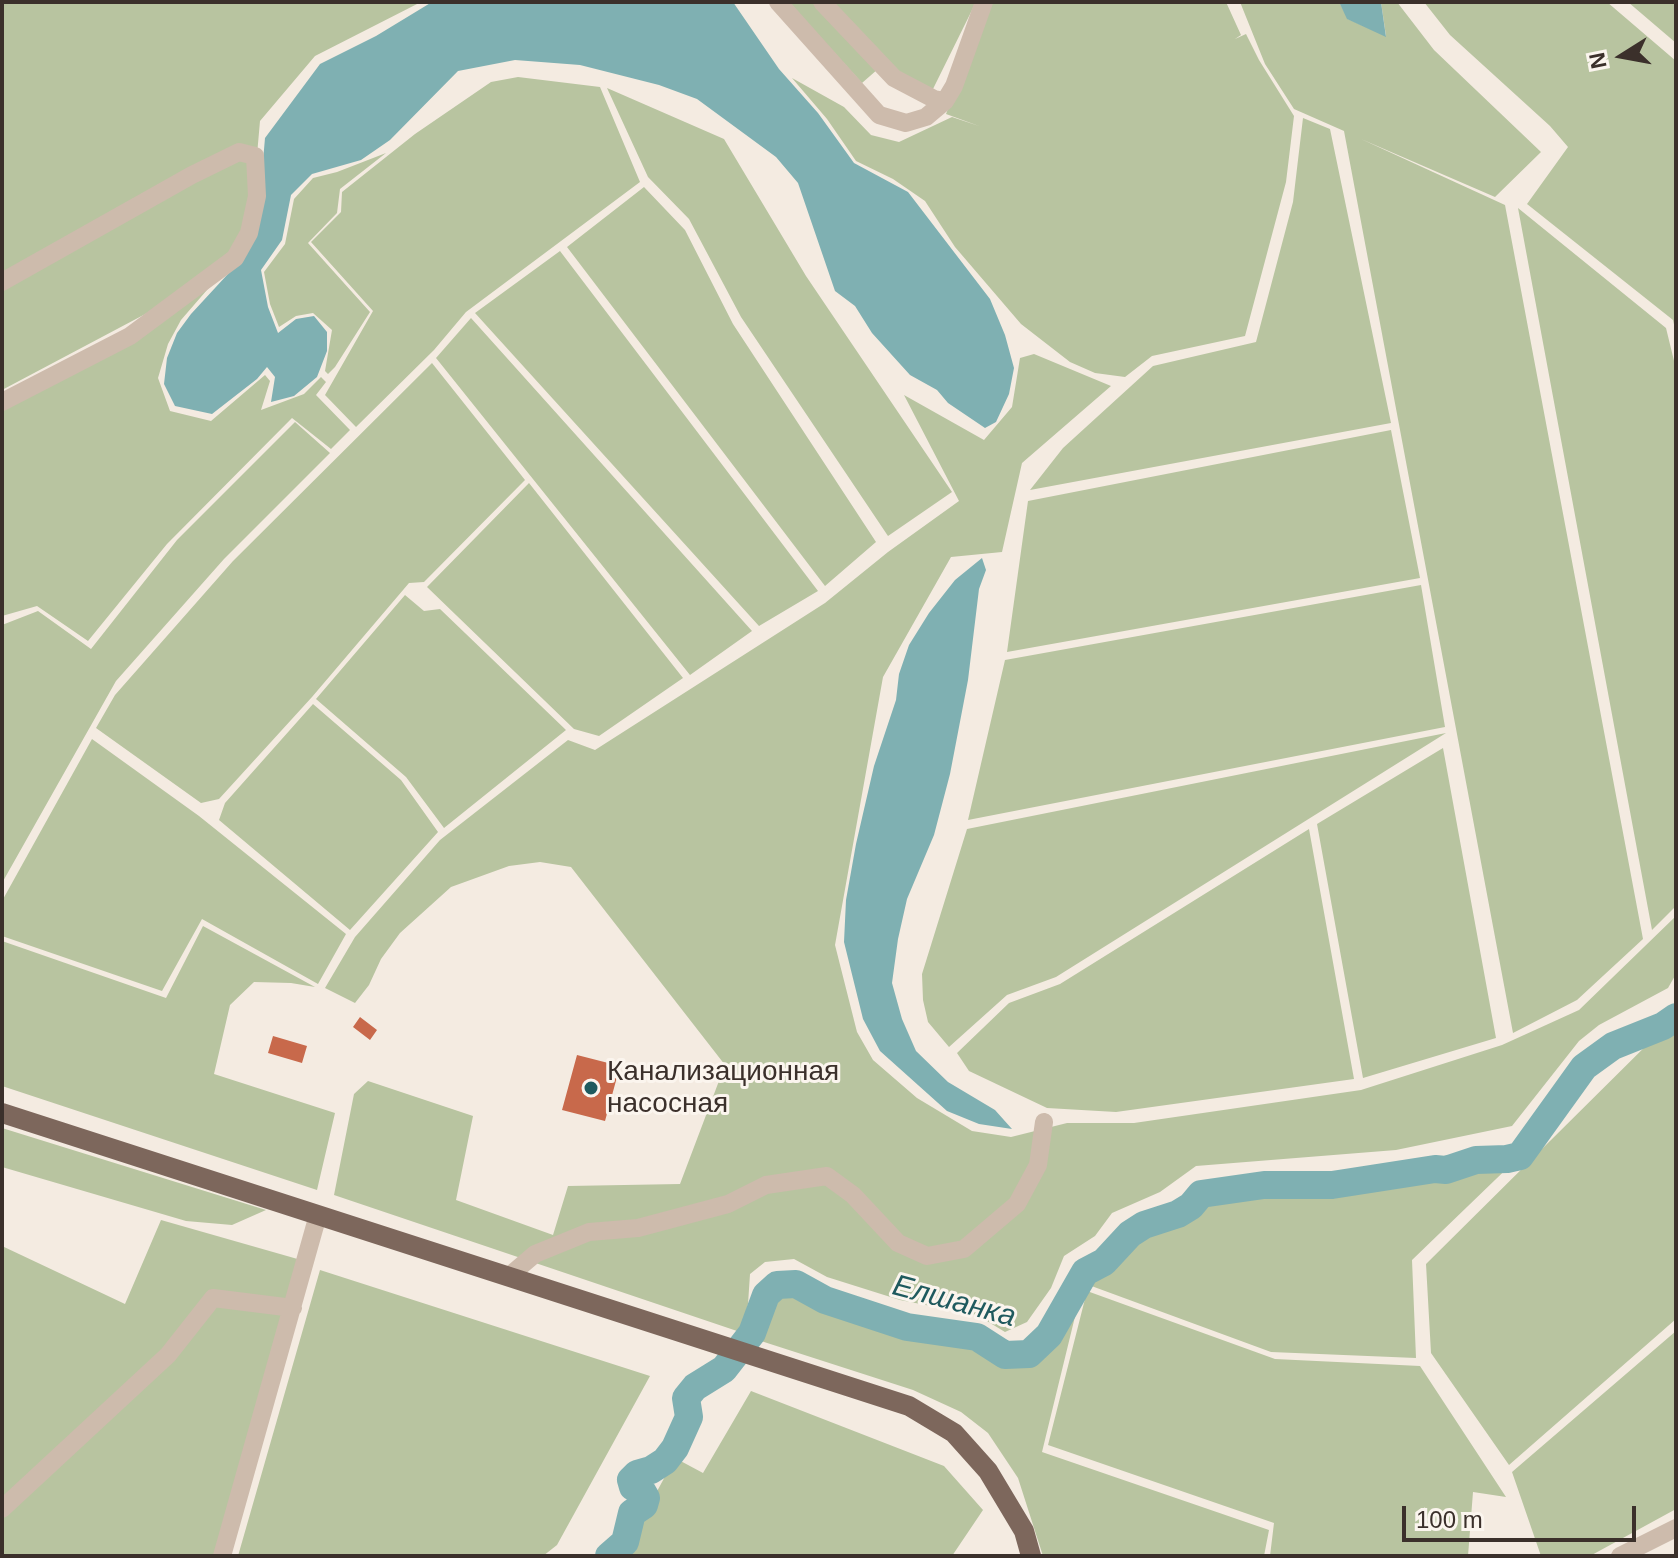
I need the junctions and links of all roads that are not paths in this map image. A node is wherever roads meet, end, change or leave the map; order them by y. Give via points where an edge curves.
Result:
1 (778, 2) edge
2 (822, 2) edge
3 (984, 2) edge
4 (945, 101) junction
5 (2, 282) edge
6 (2, 402) edge
7 (2, 1113) edge
8 (1044, 1122) dead end
9 (318, 1215) junction
10 (508, 1277) junction
11 (293, 1308) junction
12 (2, 1509) edge
13 (1676, 1528) edge
14 (222, 1556) edge
15 (1031, 1556) edge
16 (1620, 1556) edge

1 - 4 street via 879,115 906,123 926,117
2 - 4 street via 894,78
3 - 4 street
5 - 6 street via 192,175 239,152 255,156 257,196 249,233 235,258 130,336
7 - 9 main road
8 - 10 street via 1038,1165 1017,1204 964,1249 927,1256 898,1243 853,1195 827,1176 766,1185 728,1204 638,1228 589,1232 535,1254
9 - 10 main road
9 - 11 street
10 - 15 main road via 909,1406 954,1433 988,1471 1024,1531
11 - 12 street via 213,1298 168,1355
11 - 14 street
13 - 16 street

